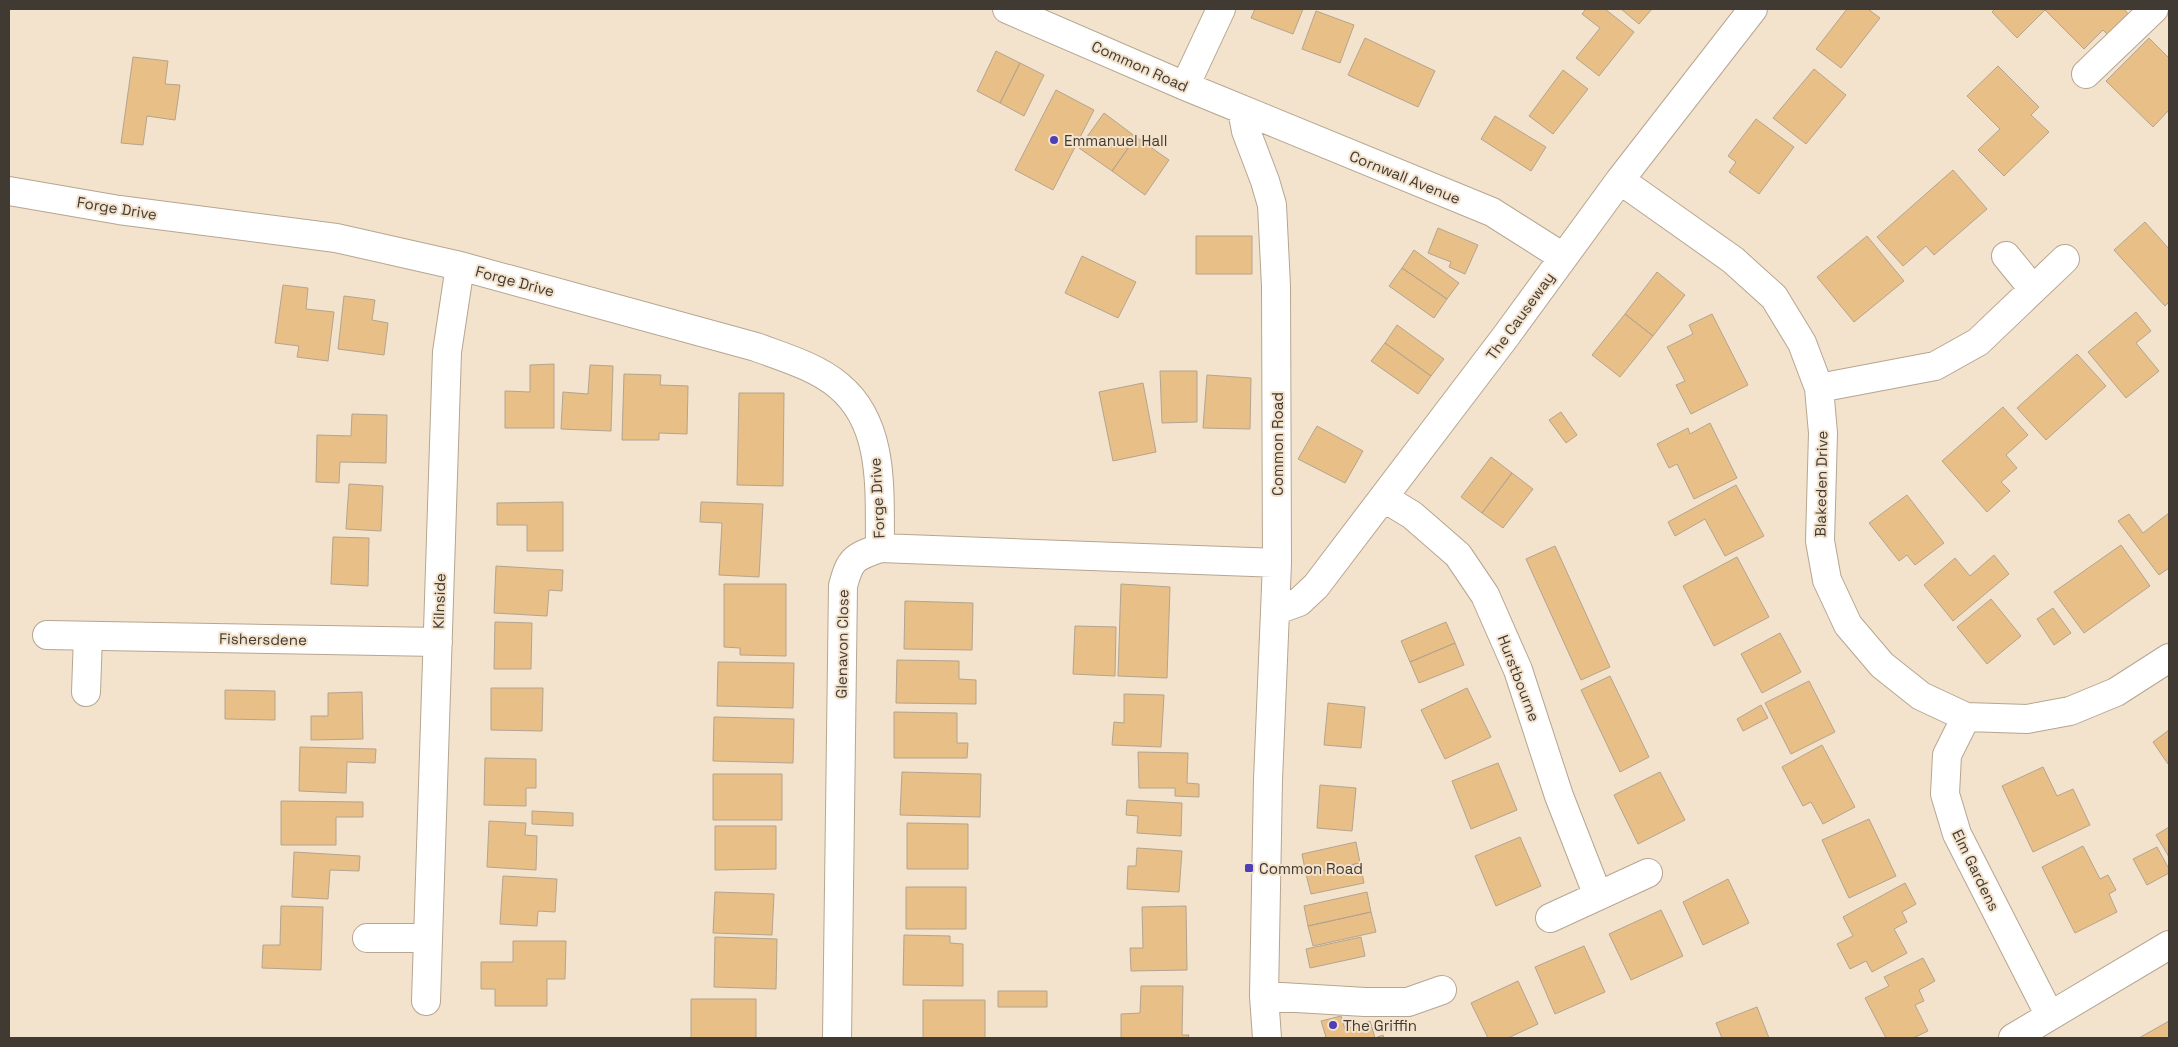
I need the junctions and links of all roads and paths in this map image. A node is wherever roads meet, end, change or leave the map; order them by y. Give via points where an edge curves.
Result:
1 (1007, 9) edge
2 (1221, 9) edge
3 (1753, 9) edge
4 (2154, 9) edge
5 (2086, 74) dead end
6 (1185, 86) junction
7 (1242, 110) junction
8 (1620, 180) junction
9 (9, 190) edge
10 (1563, 256) junction
11 (2006, 256) dead end
12 (2065, 259) dead end
13 (460, 266) junction
14 (2034, 289) junction
15 (1819, 388) junction
16 (1384, 498) junction
17 (880, 548) junction
18 (1278, 563) junction
19 (1277, 610) junction
20 (47, 635) dead end
21 (88, 636) junction
22 (438, 642) junction
23 (2169, 658) edge
24 (86, 692) dead end
25 (1966, 717) junction
26 (1648, 873) dead end
27 (1598, 896) junction
28 (1550, 918) dead end
29 (367, 938) dead end
30 (427, 938) junction
31 (2169, 945) edge
32 (1442, 990) dead end
33 (1264, 996) junction
34 (426, 1001) dead end
35 (2050, 1016) junction
36 (837, 1038) edge
37 (1267, 1038) edge
38 (2013, 1038) edge

1 - 6 street, Common Road
2 - 6 street
3 - 8 street, The Causeway
4 - 5 street
6 - 7 street, Common Road
7 - 10 street, Cornwall Avenue via 1492,212
7 - 18 street, Common Road via 1246,131 1272,205 1276,286
8 - 10 street, The Causeway
8 - 15 street, Blakeden Drive via 1734,260 1774,297 1802,343
9 - 13 street, Forge Drive via 119,210 336,238
10 - 16 street, The Causeway
11 - 14 street
12 - 14 street
13 - 17 street, Forge Drive via 756,347 802,364 839,386 861,409 874,442 879,475
13 - 22 street, Kilnside via 447,352
14 - 15 street via 1978,342 1936,366
15 - 25 street, Blakeden Drive via 1823,433 1820,540 1827,580 1848,625 1882,665 1921,696
16 - 19 street, The Causeway via 1316,586 1298,602
16 - 27 street, Hurstbourne via 1412,515 1458,555 1485,595 1518,670 1559,796
17 - 18 street, Glenavon Close
17 - 36 street, Glenavon Close via 862,554 848,566 843,586
18 - 19 street, Common Road
19 - 33 street, Common Road via 1268,780
20 - 21 street, Fishersdene
21 - 22 street, Fishersdene
21 - 24 street
22 - 30 street, Kilnside
23 - 25 street, Blakeden Drive via 2116,692 2070,711 2027,719
25 - 35 street, Elm Gardens via 1947,755 1945,794 1957,834
26 - 27 street
27 - 28 street
29 - 30 street
30 - 34 street, Kilnside
31 - 35 street
32 - 33 street via 1408,1002
33 - 37 street, Common Road
35 - 38 street

